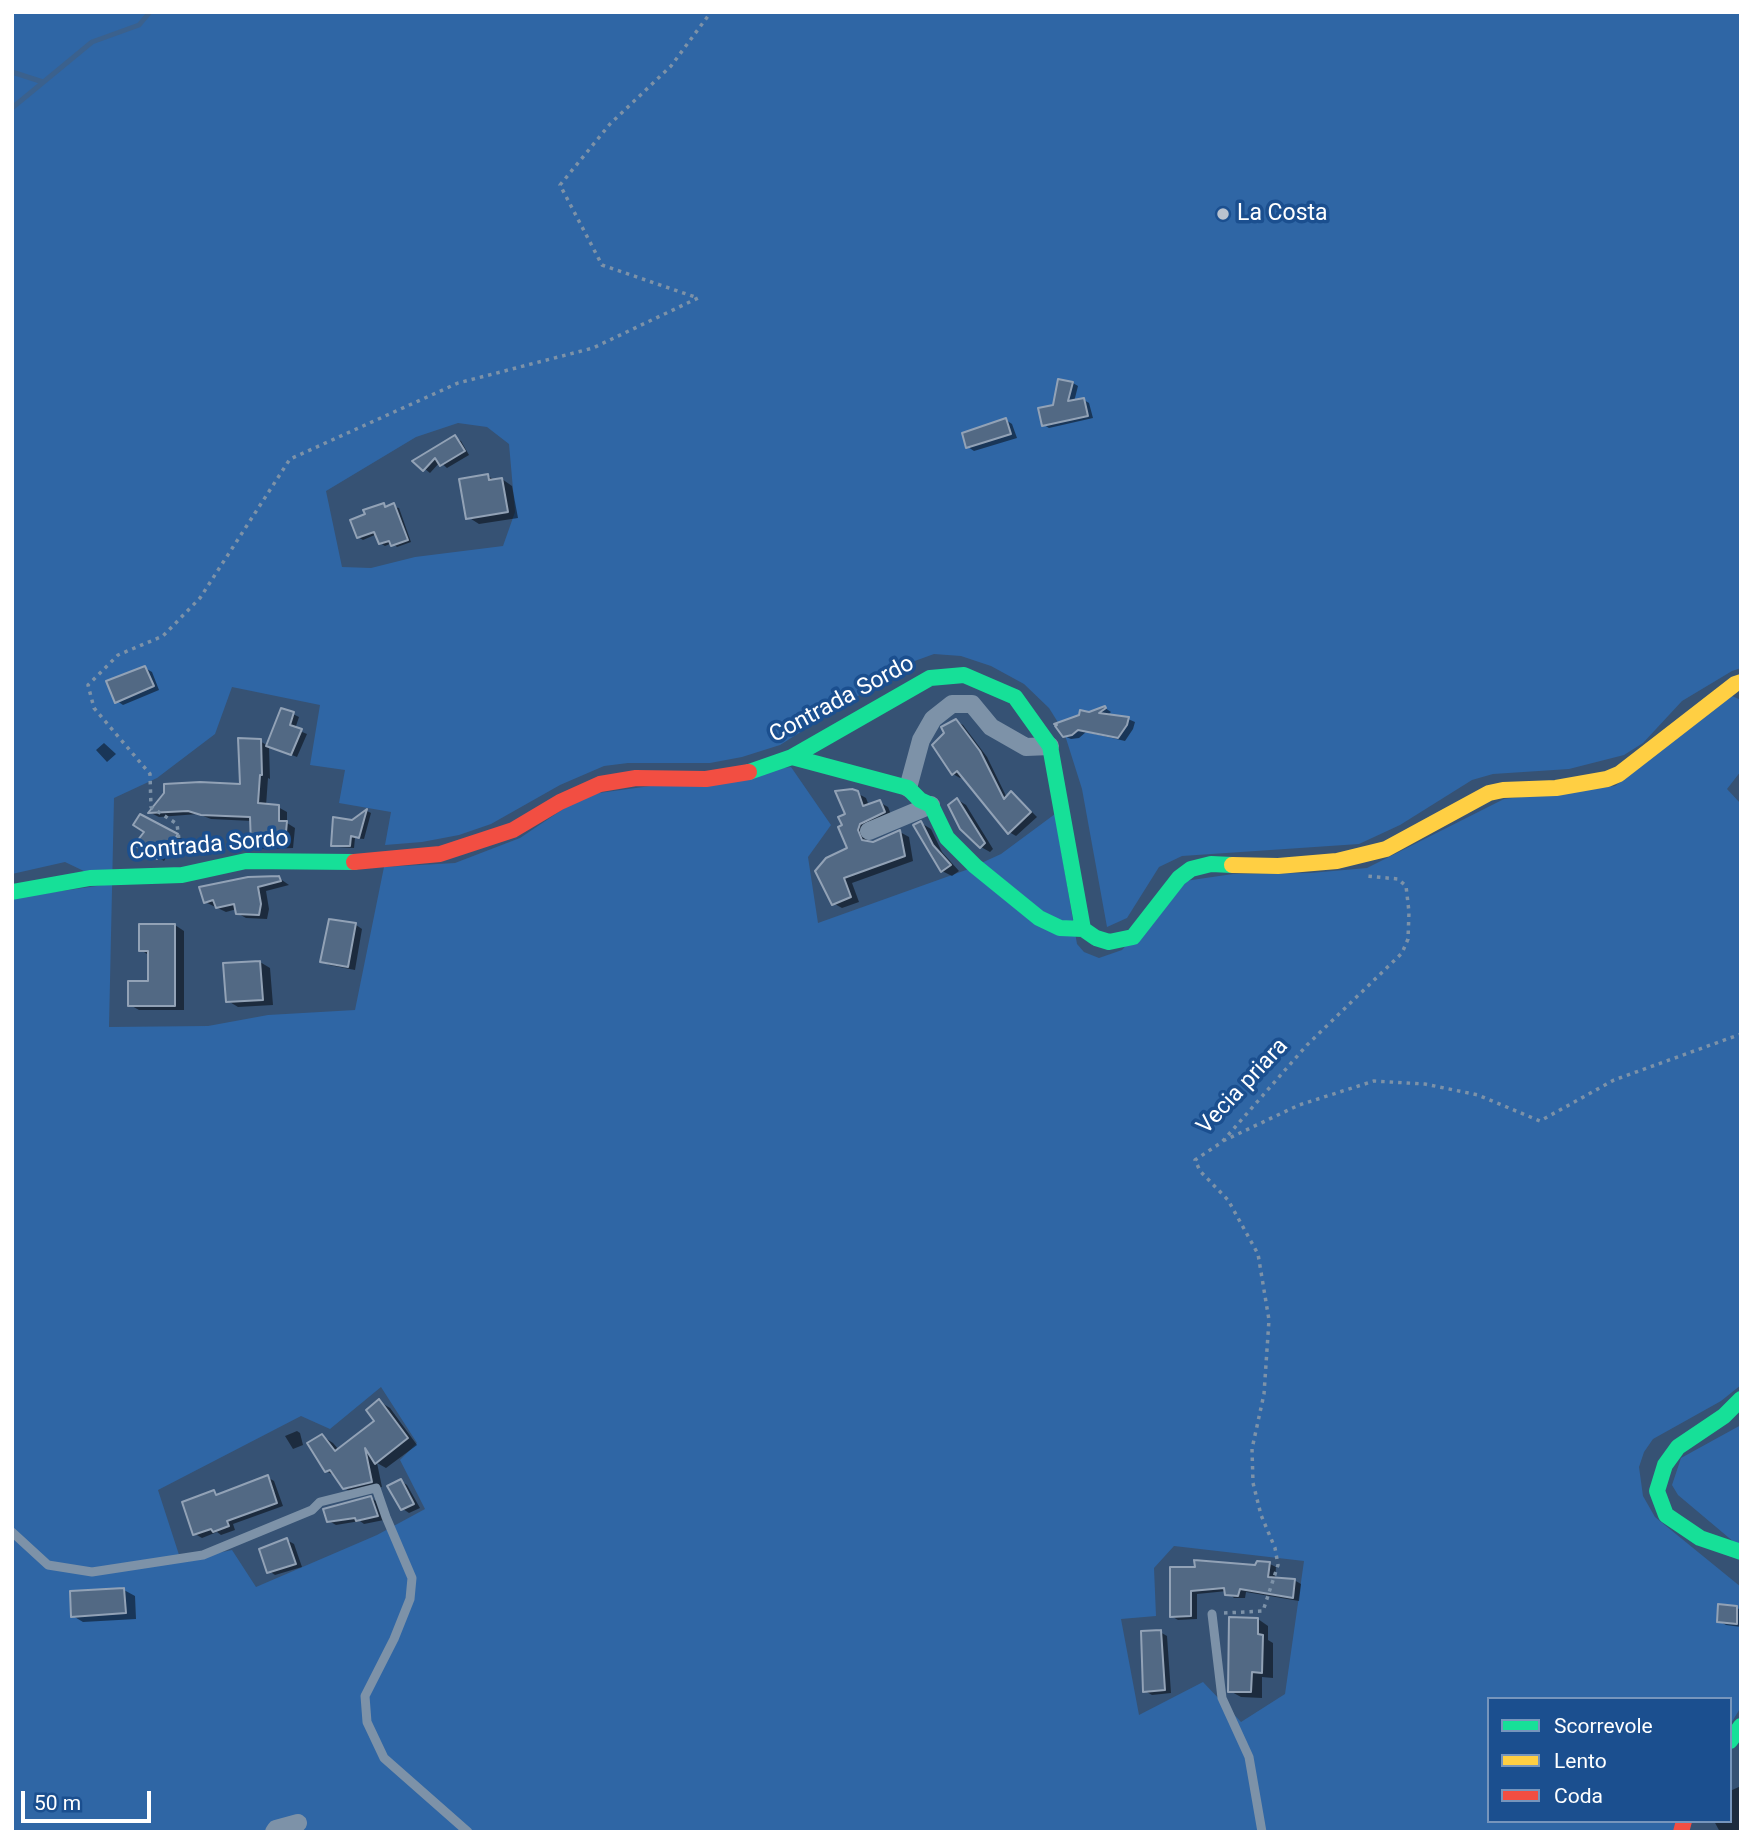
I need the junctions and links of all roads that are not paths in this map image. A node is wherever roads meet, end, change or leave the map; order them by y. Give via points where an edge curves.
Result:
1 (1741, 682) edge
2 (1050, 746) junction
3 (792, 757) junction
4 (908, 788) junction
5 (931, 805) junction
6 (869, 831) dead end
7 (12, 892) edge
8 (1083, 929) junction
9 (1741, 1399) edge
10 (12, 1532) edge
11 (1741, 1552) edge
12 (1212, 1614) road end
13 (298, 1823) dead end
14 (274, 1832) edge
15 (468, 1832) edge
16 (1262, 1832) edge

1 - 8 street via 1607,779 1489,793 1386,849 1337,861 1278,866 1211,864 1191,869 1133,937 1109,942
2 - 3 street, Contrada Sordo via 1015,696 964,675 930,678
2 - 4 street via 1026,747 991,727 972,704 952,704 933,719 921,740
2 - 8 street, Contrada Sordo
3 - 4 street
3 - 7 street, Contrada Sordo via 749,772 706,779 636,778 600,784 513,830 440,854 356,862 246,861 182,875 90,878
4 - 5 street
5 - 6 street
5 - 8 street via 947,838 975,866 1039,918 1060,928
9 - 11 street via 1678,1447 1665,1465 1657,1491 1666,1515 1700,1538
10 - 15 lane via 48,1564 92,1572 203,1555 312,1510 320,1502 376,1488 412,1578 410,1599 365,1696 367,1722 384,1758
12 - 16 lane via 1222,1698 1249,1756
13 - 14 street

